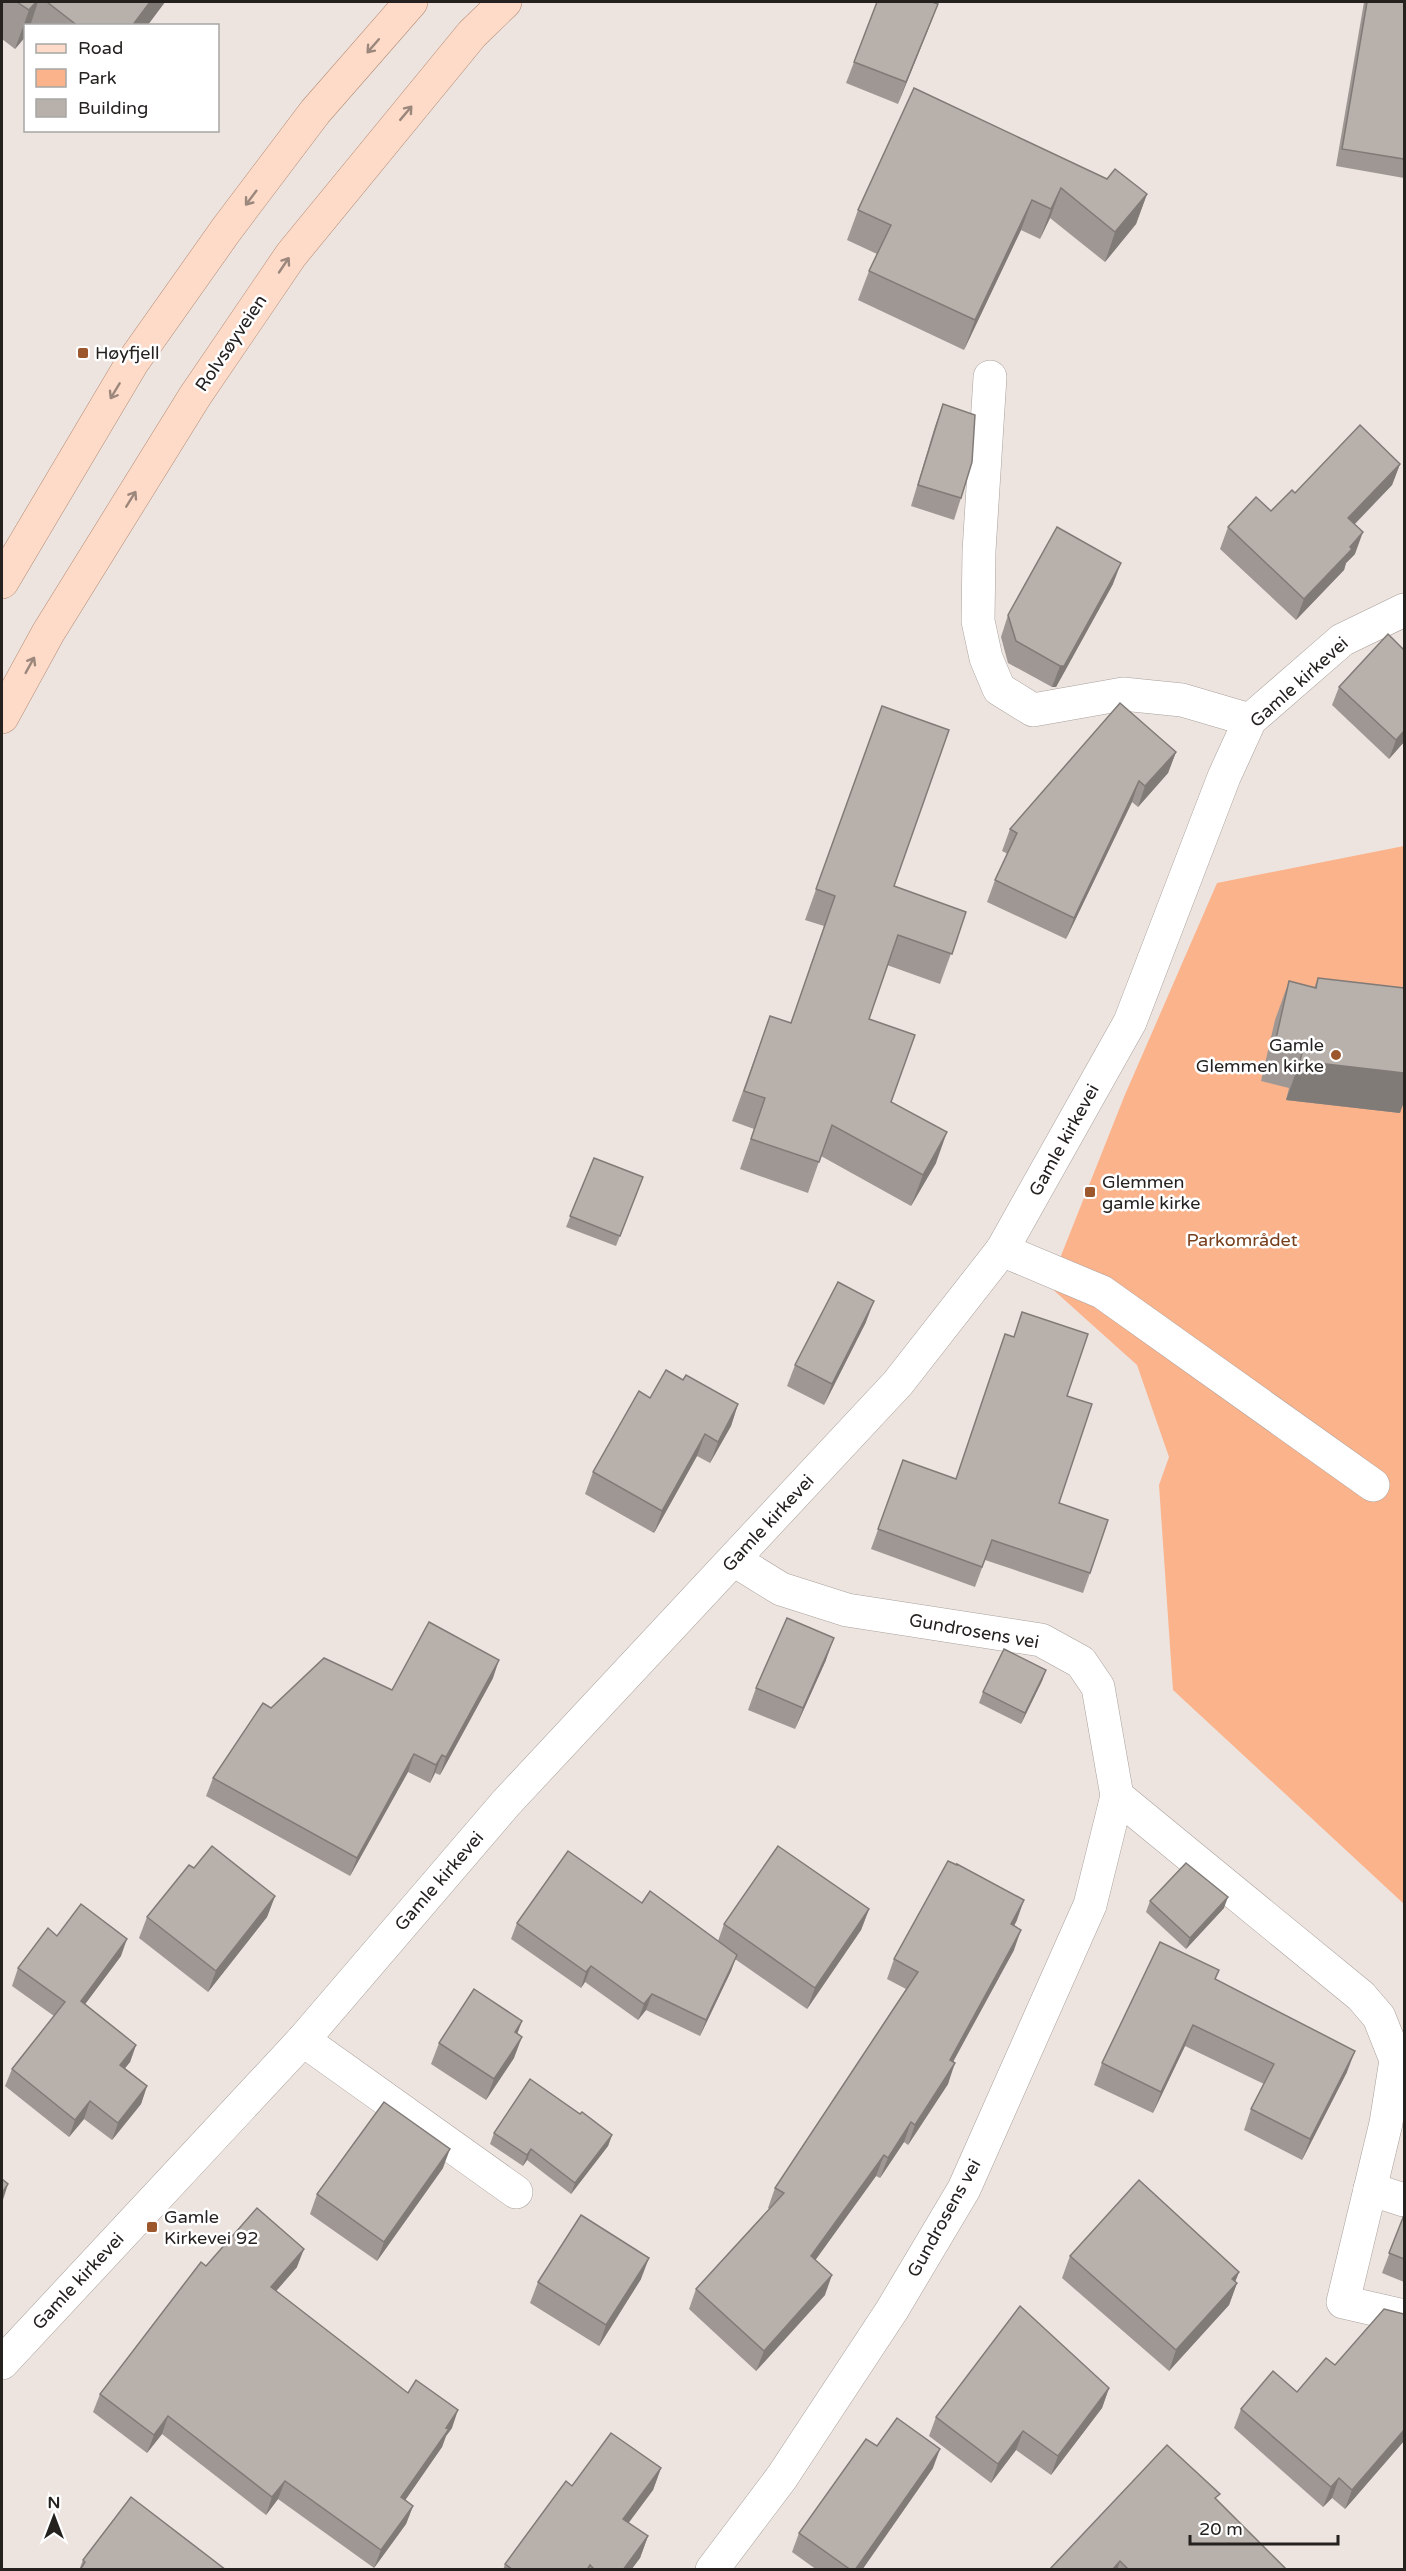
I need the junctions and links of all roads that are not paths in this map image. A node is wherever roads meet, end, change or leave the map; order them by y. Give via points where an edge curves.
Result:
1 (411, 2) edge
2 (505, 2) edge
3 (990, 377) dead end
4 (2, 582) edge
5 (1403, 607) edge
6 (2, 717) edge
7 (1250, 720) junction
8 (1002, 1250) junction
9 (1373, 1485) dead end
10 (734, 1560) junction
11 (1117, 1796) junction
12 (303, 2040) junction
13 (1370, 2189) junction
14 (516, 2192) dead end
15 (1404, 2200) edge
16 (1404, 2316) edge
17 (2, 2363) edge
18 (712, 2570) edge

1 -> 4 main road via 315,112 132,363
6 -> 2 main road, Rolvsøyveien via 48,633 195,396 291,255 472,34
3 - 7 street via 978,621 986,658 999,689 1033,710 1123,694 1182,700
5 - 7 street, Gamle kirkevei via 1342,640
7 - 8 street, Gamle kirkevei via 1224,777 1130,1022
8 - 9 street via 1102,1292
8 - 10 street, Gamle kirkevei via 898,1383
10 - 11 street, Gundrosens vei via 780,1589 847,1610 1041,1640 1081,1662 1098,1687
10 - 12 street, Gamle kirkevei via 506,1803
11 - 13 street via 1361,1996 1379,2017 1396,2060
11 - 18 street, Gundrosens vei via 1090,1905 964,2189 886,2320 782,2477
12 - 14 street
12 - 17 street, Gamle kirkevei
13 - 15 street
13 - 16 street via 1343,2302

